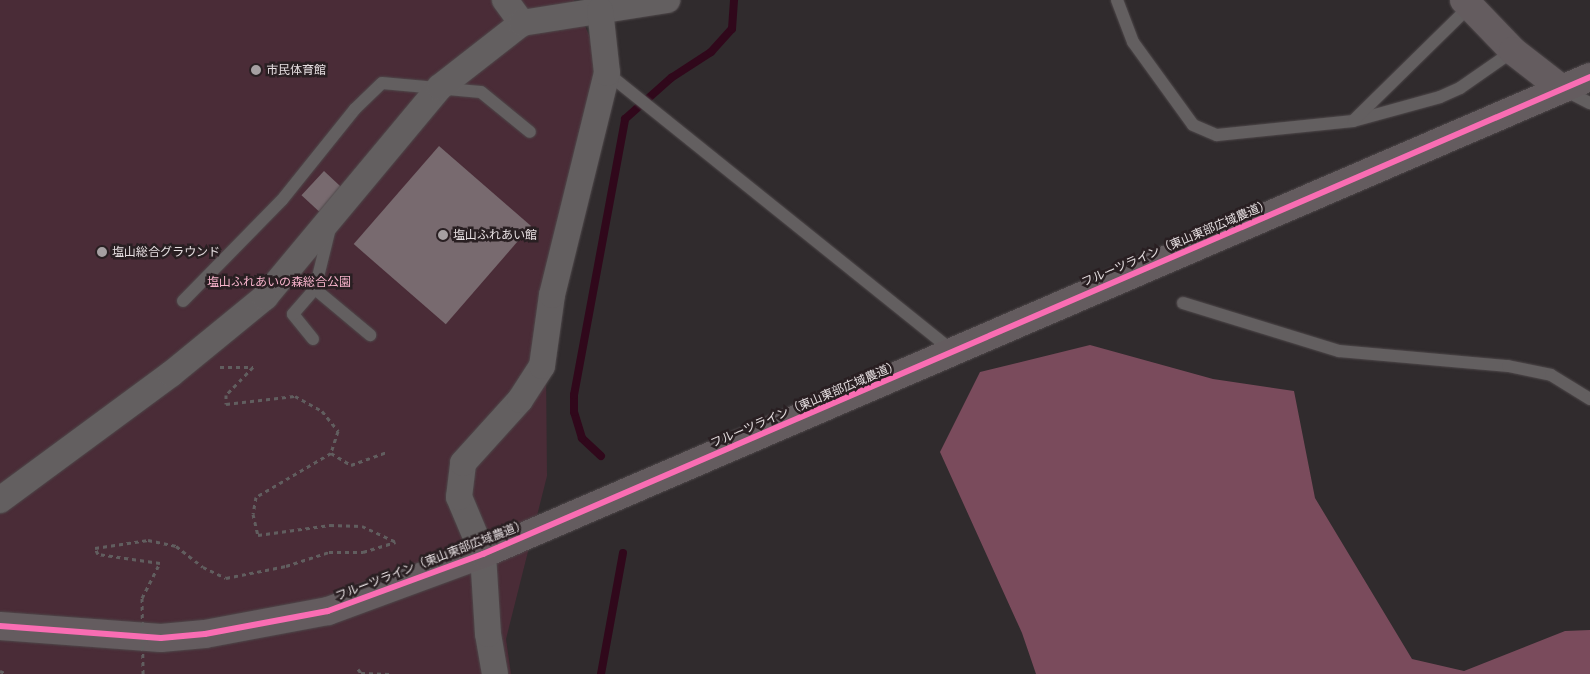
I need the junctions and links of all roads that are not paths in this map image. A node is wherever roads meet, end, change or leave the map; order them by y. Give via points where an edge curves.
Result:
1 (505, 0) edge
2 (667, 0) edge
3 (1117, 0) edge
4 (1467, 3) edge
5 (600, 10) junction
6 (522, 23) junction
7 (1513, 51) junction
8 (612, 77) junction
9 (1590, 77) edge
10 (440, 87) junction
11 (1562, 89) junction
12 (1590, 103) edge
13 (1353, 122) junction
14 (530, 132) dead end
15 (332, 219) junction
16 (315, 289) junction
17 (183, 301) dead end
18 (1183, 303) dead end
19 (370, 335) dead end
20 (312, 339) dead end
21 (954, 352) junction
22 (1590, 399) edge
23 (0, 500) edge
24 (483, 554) junction
25 (0, 626) edge
26 (495, 674) edge

1 - 6 street
2 - 5 street
3 - 13 lane via 1133,42 1193,125 1204,131 1217,135
4 - 7 street
4 - 13 lane
5 - 6 street
5 - 8 street
6 - 10 street
7 - 11 street
7 - 13 lane via 1460,88 1440,97
8 - 21 lane
8 - 24 street via 552,295 542,366 520,400 463,463 459,497
9 - 11 street, フルーツライン（東山東部広域農道）
10 - 14 lane via 481,92
10 - 15 street
10 - 17 lane via 382,83 355,109 282,200
11 - 12 lane
11 - 21 street, フルーツライン（東山東部広域農道）
15 - 16 lane
15 - 23 street via 265,297 171,374
16 - 19 lane
16 - 20 lane via 293,314
18 - 22 lane via 1339,351 1508,366 1550,375
21 - 24 street, フルーツライン（東山東部広域農道）
24 - 25 street, フルーツライン（東山東部広域農道） via 328,611 205,634 123,636
24 - 26 street via 488,634

